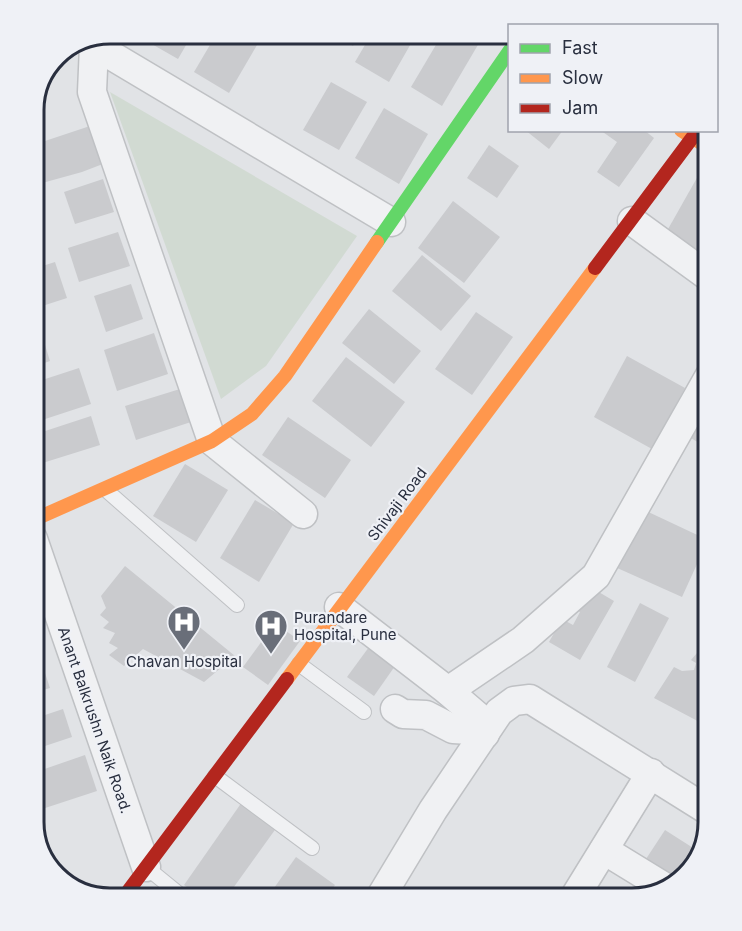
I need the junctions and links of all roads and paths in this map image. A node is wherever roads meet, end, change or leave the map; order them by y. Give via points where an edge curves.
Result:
1 (91, 46) edge
2 (94, 46) edge
3 (508, 53) edge
4 (696, 134) edge
5 (632, 220) junction
6 (392, 222) junction
7 (698, 269) edge
8 (698, 396) edge
9 (212, 441) junction
10 (104, 489) junction
11 (303, 514) dead end
12 (44, 515) edge
13 (44, 571) edge
14 (237, 605) dead end
15 (339, 607) junction
16 (299, 664) junction
17 (448, 692) junction
18 (395, 709) dead end
19 (364, 712) dead end
20 (487, 730) junction
21 (651, 773) junction
22 (215, 776) junction
23 (698, 804) edge
24 (312, 848) dead end
25 (604, 850) junction
26 (146, 867) junction
27 (657, 883) edge
28 (130, 888) edge
29 (172, 888) edge
30 (387, 888) edge
31 (580, 888) edge

1 - 9 street via 92,92
2 - 6 street
3 - 6 main road
4 - 5 main road, Shivaji Road
5 - 7 street
5 - 15 main road, Shivaji Road
6 - 9 main road via 285,376 252,414
8 - 17 street via 596,576 522,640
9 - 10 main road
9 - 11 street
10 - 12 main road
10 - 14 lane
13 - 26 street, Anant Balkrushn Naik Road.
15 - 16 main road, Shivaji Road
15 - 17 street
16 - 19 lane
16 - 22 main road, Shivaji Road
17 - 20 street
18 - 20 street via 403,714 426,715 453,729
20 - 21 street via 499,712 514,701 530,699
20 - 30 street
21 - 23 street
21 - 25 street
22 - 24 lane
22 - 26 main road, Shivaji Road
25 - 27 street
25 - 31 street
26 - 28 main road, Shivaji Road
26 - 29 lane

